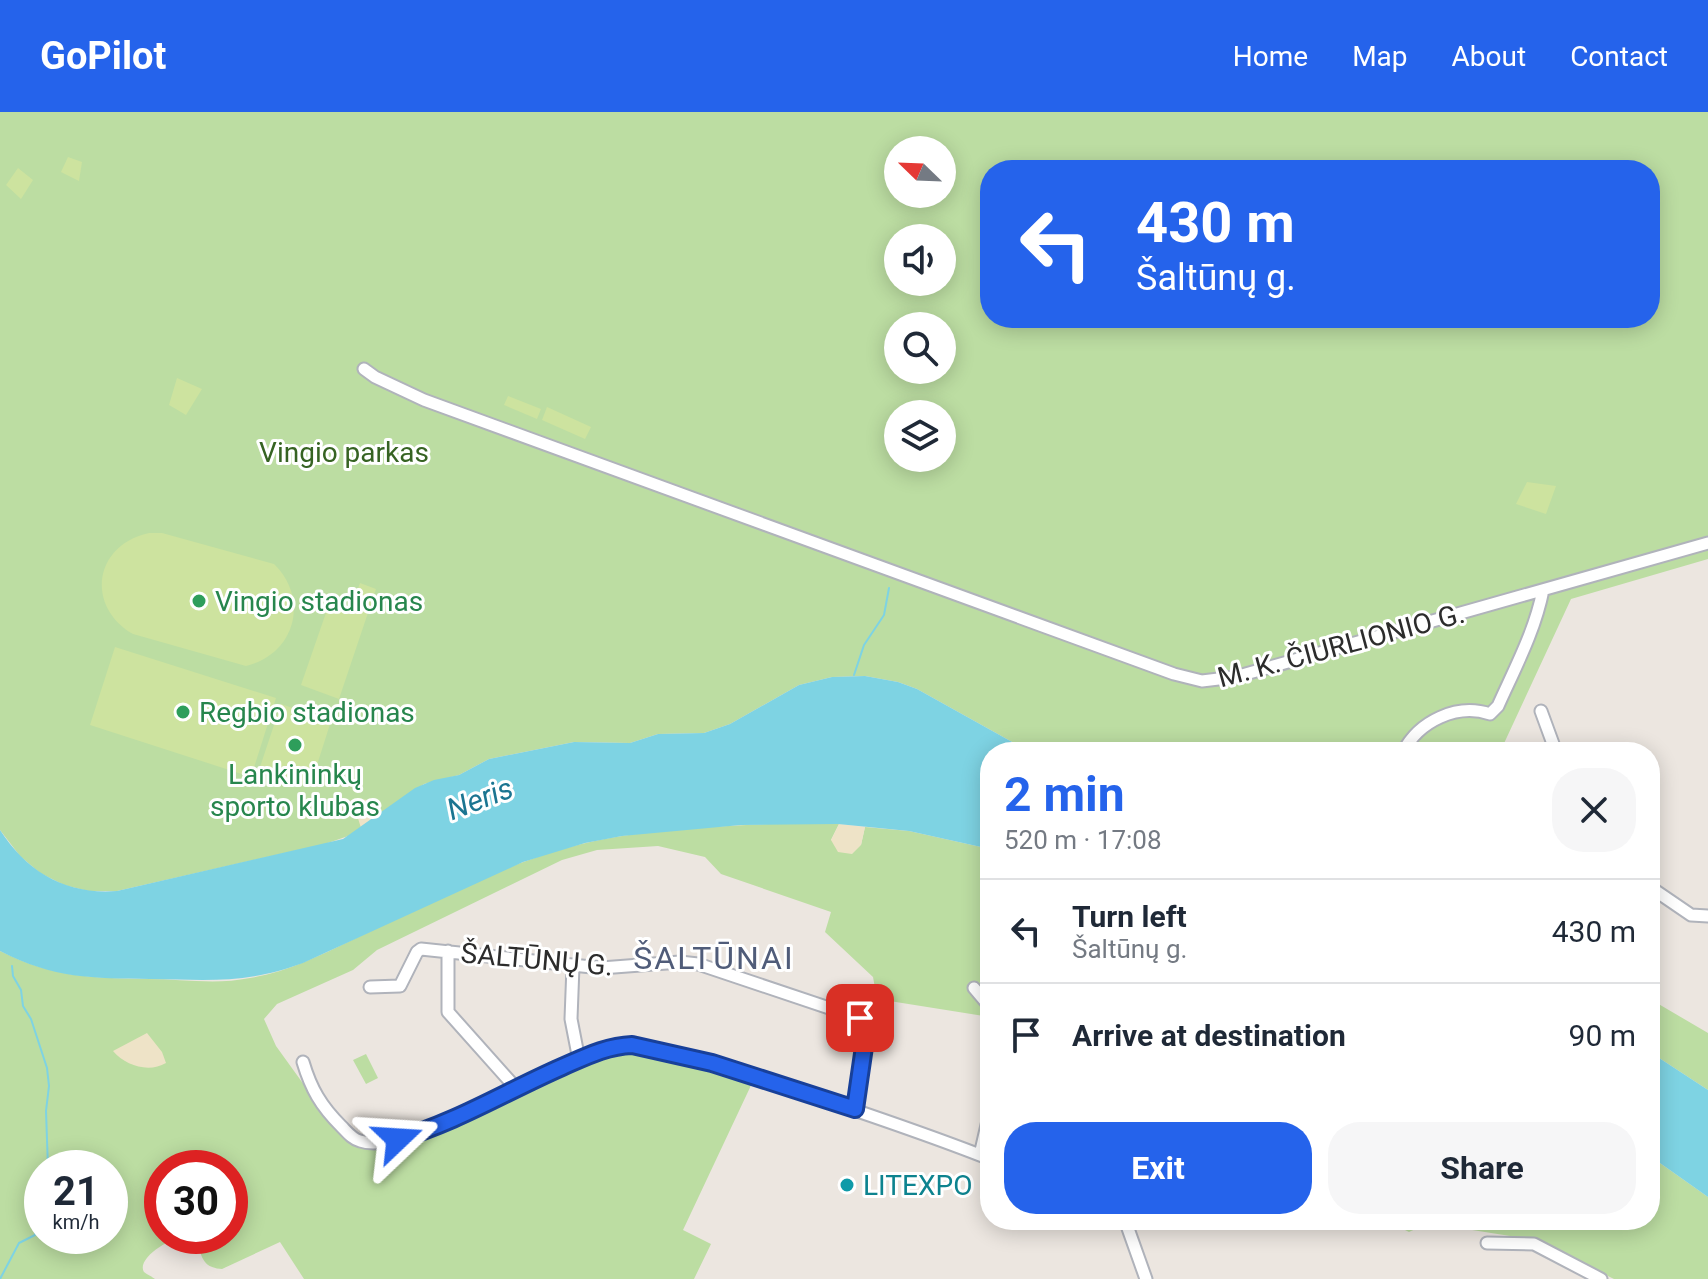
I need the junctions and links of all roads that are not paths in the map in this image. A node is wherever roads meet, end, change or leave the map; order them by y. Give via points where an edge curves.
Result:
1 (364, 369) dead end
2 (1708, 543) edge
3 (1543, 590) junction
4 (1541, 711) dead end
5 (1411, 742) edge
6 (1552, 742) edge
7 (1660, 894) edge
8 (1708, 916) edge
9 (448, 951) junction
10 (573, 966) junction
11 (370, 987) dead end
12 (974, 988) dead end
13 (980, 995) edge
14 (579, 1060) junction
15 (303, 1062) dead end
16 (515, 1087) junction
17 (855, 1109) junction
18 (980, 1155) edge
19 (1129, 1230) edge
20 (1487, 1243) dead end
21 (1146, 1279) edge
22 (1601, 1279) edge

1 - 3 street, M. K. ČIURLIONIO G. via 424,400 606,468 1202,681 1235,677
2 - 3 street, M. K. ČIURLIONIO G.
3 - 5 street via 1528,641 1498,706 1490,714 1447,713
4 - 6 street
7 - 8 street via 1691,915
9 - 10 street, ŠALTŪNŲ G.
9 - 11 street, ŠALTŪNŲ G. via 419,950 400,986
9 - 16 street via 448,1012
10 - 14 street via 571,1019
10 - 17 street, ŠALTŪNŲ G. via 698,964 865,1020
12 - 13 street
14 - 16 street
14 - 17 street via 632,1045 712,1063
15 - 16 street via 324,1109 352,1138 369,1143 409,1136
17 - 18 street
19 - 21 street
20 - 22 street via 1534,1244

